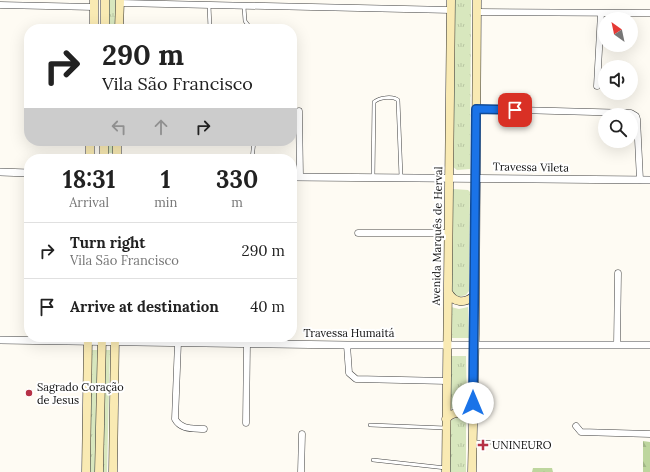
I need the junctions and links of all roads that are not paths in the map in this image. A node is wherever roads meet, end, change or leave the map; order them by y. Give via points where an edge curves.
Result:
1 (105, 0) edge
2 (451, 0) edge
3 (477, 0) edge
4 (120, 1) edge
5 (186, 2) edge
6 (94, 4) edge
7 (246, 4) edge
8 (0, 5) edge
9 (209, 5) junction
10 (451, 10) junction
11 (477, 12) junction
12 (598, 13) edge
13 (638, 13) edge
14 (650, 13) edge
15 (94, 24) edge
16 (105, 24) edge
17 (119, 24) edge
18 (210, 24) edge
19 (247, 24) edge
20 (599, 52) edge
21 (597, 86) dead end
22 (476, 109) junction
23 (299, 111) dead end
24 (297, 155) edge
25 (0, 172) edge
26 (24, 172) edge
27 (297, 177) edge
28 (373, 177) junction
29 (401, 177) junction
30 (448, 177) junction
31 (475, 178) junction
32 (640, 180) junction
33 (650, 180) edge
34 (358, 233) dead end
35 (448, 233) junction
36 (618, 273) dead end
37 (448, 292) junction
38 (474, 296) junction
39 (0, 340) edge
40 (24, 340) edge
41 (88, 342) edge
42 (102, 342) edge
43 (115, 342) edge
44 (178, 342) joint
45 (247, 343) junction
46 (617, 344) junction
47 (347, 345) junction
48 (446, 345) junction
49 (474, 345) junction
50 (650, 345) edge
51 (447, 381) junction
52 (446, 419) junction
53 (474, 419) junction
54 (246, 423) dead end
55 (370, 425) dead end
56 (576, 426) dead end
57 (446, 428) junction
58 (204, 429) dead end
59 (302, 434) dead end
60 (650, 434) edge
61 (473, 442) junction
62 (532, 443) dead end
63 (373, 460) dead end
64 (446, 470) edge
65 (86, 472) edge
66 (99, 472) edge
67 (113, 472) edge
68 (302, 472) edge
69 (472, 472) edge

1 - 16 main road
2 - 10 main road, Avenida Marquês de Herval
3 - 11 main road
4 - 5 street
4 - 17 main road
5 - 9 street
6 - 8 street
6 - 15 main road
7 - 9 street
7 - 10 street
7 - 19 lane via 245,21
9 - 18 lane
10 - 30 main road, Avenida Marquês de Herval
11 - 12 street
11 - 22 main road
13 - 14 street
20 - 21 street
22 - 31 main road
22 - 32 street via 631,113 637,120
23 - 24 street
25 - 26 street
27 - 28 street, Travessa Vileta
28 - 29 street, Travessa Vileta
28 - 29 lane via 374,102 394,98 398,100
29 - 30 street, Travessa Vileta
30 - 31 street, Travessa Vileta
30 - 35 main road, Avenida Marquês de Herval
31 - 32 street, Travessa Vileta
31 - 38 main road
32 - 33 street, Travessa Vileta
34 - 35 street
35 - 37 main road, Avenida Marquês de Herval
36 - 46 street
37 - 38 main road via 451,298 459,301
37 - 48 main road, Avenida Marquês de Herval
38 - 49 main road
39 - 40 street, Travessa Humaitá
41 - 65 main road
42 - 66 main road
43 - 67 main road
44 - 45 street, Travessa Humaitá
44 - 58 street via 175,419 180,426
45 - 47 street, Travessa Humaitá
45 - 54 street
46 - 49 street, Travessa Humaitá
46 - 50 street, Travessa Humaitá
47 - 48 street, Travessa Humaitá
47 - 51 street via 349,373 356,379
48 - 49 street, Travessa Humaitá
48 - 51 main road, Avenida Marquês de Herval
49 - 53 main road
51 - 52 main road, Avenida Marquês de Herval
52 - 53 main road via 458,413
52 - 57 main road, Avenida Marquês de Herval
53 - 61 main road
55 - 57 lane
56 - 60 street via 581,432
57 - 64 main road, Avenida Marquês de Herval
59 - 68 street
61 - 62 lane
61 - 69 main road
63 - 64 lane

